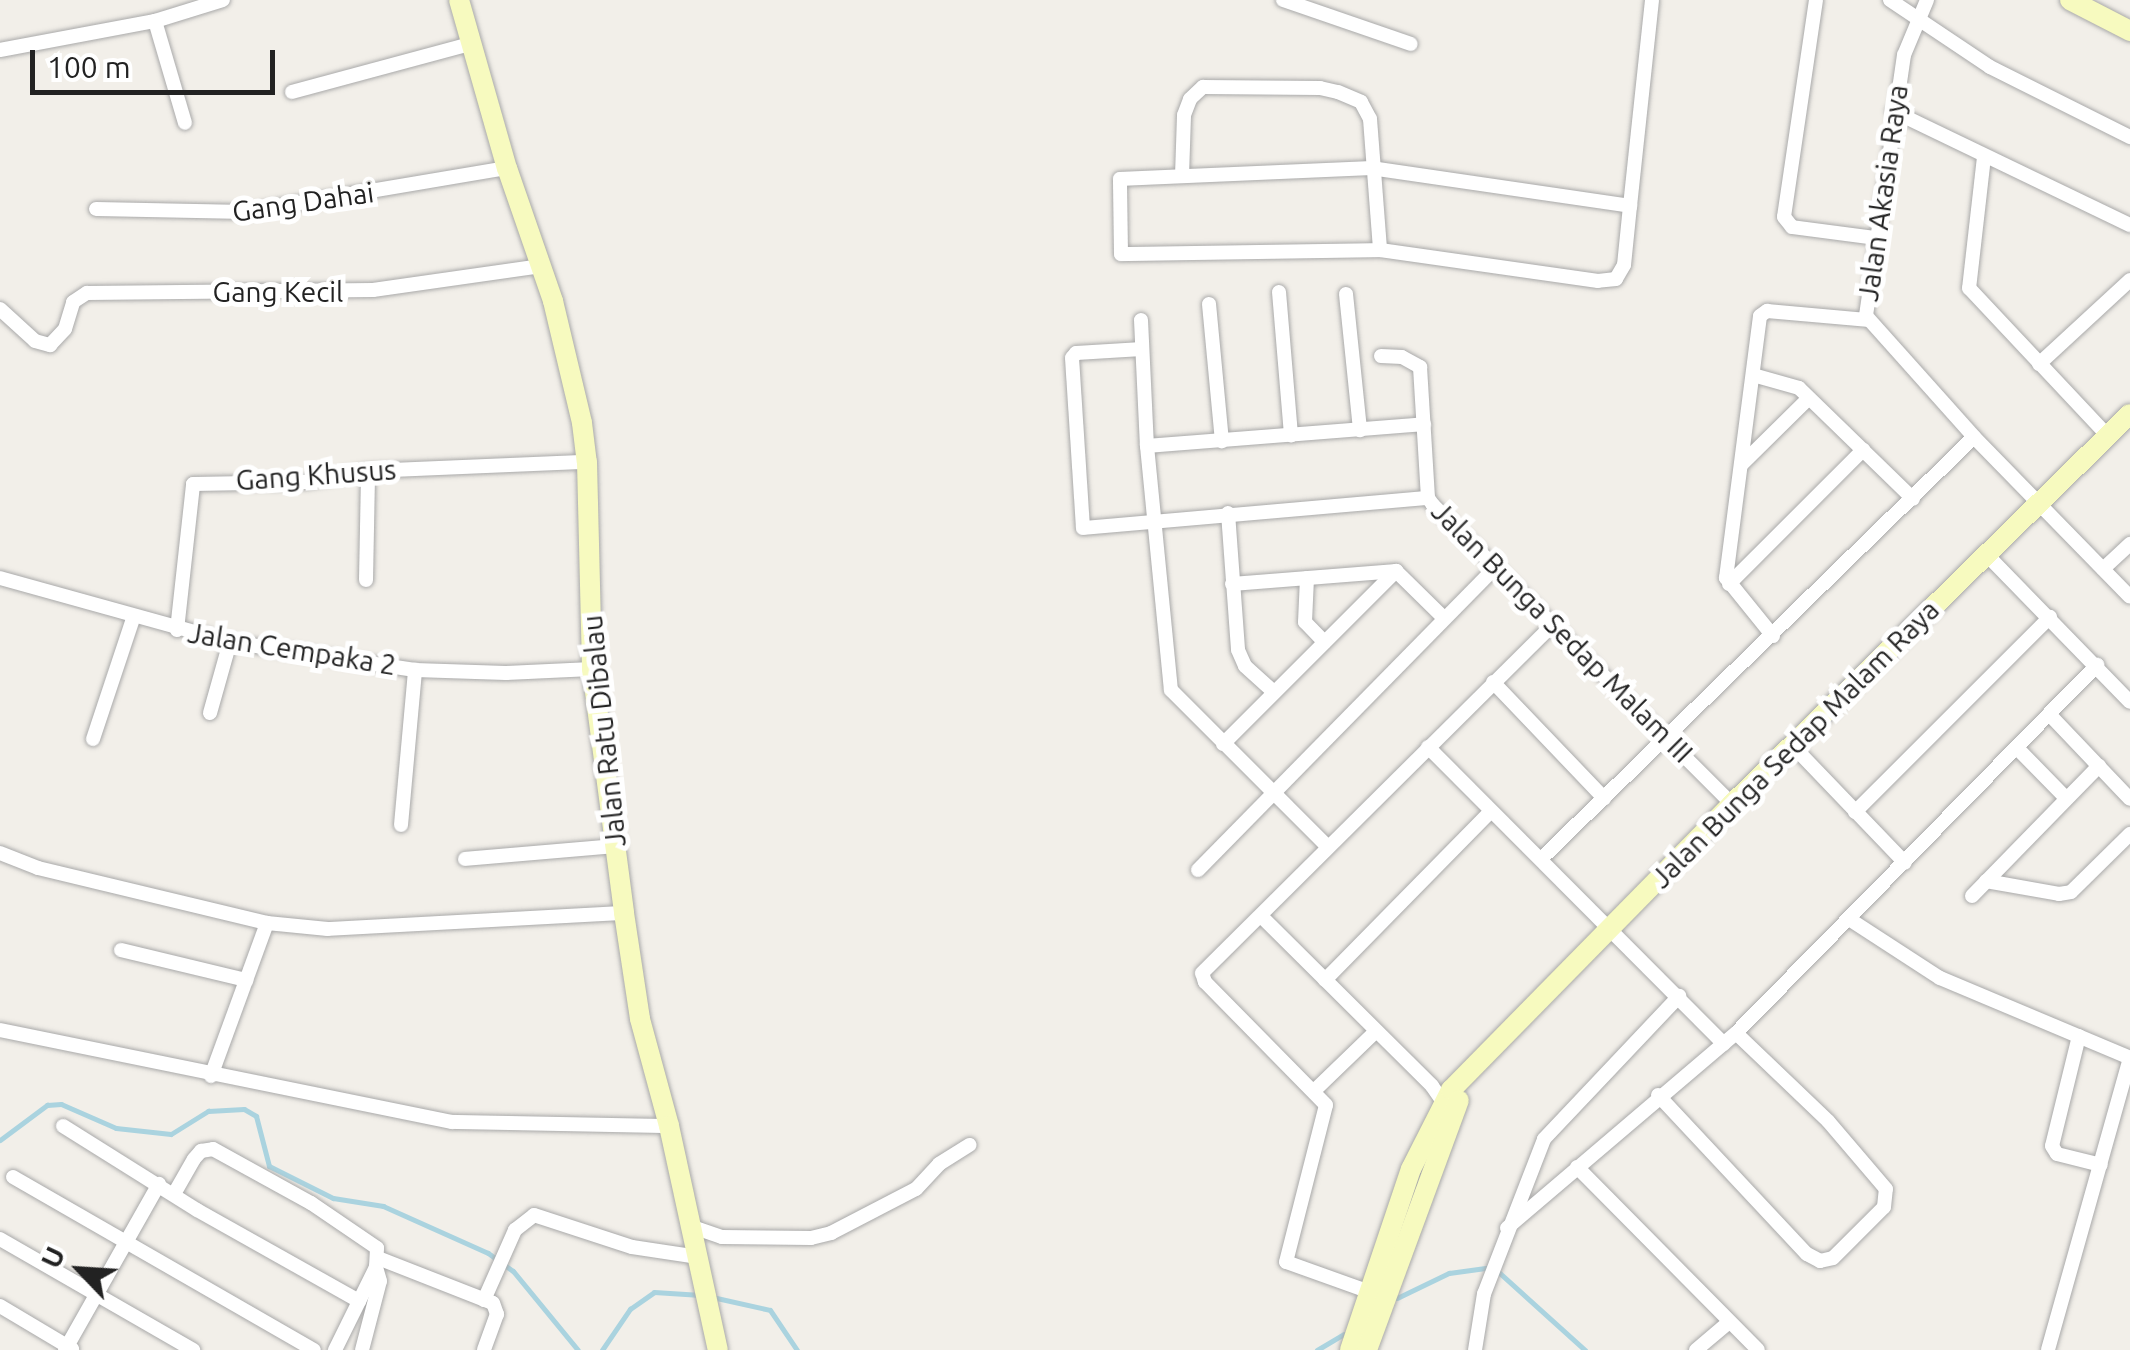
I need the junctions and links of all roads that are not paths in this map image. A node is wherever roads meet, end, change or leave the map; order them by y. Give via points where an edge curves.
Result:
1 (224, 0) edge
2 (458, 0) edge
3 (1282, 0) edge
4 (1652, 0) edge
5 (1816, 0) edge
6 (1890, 0) edge
7 (1927, 0) edge
8 (2070, 0) edge
9 (1918, 17) junction
10 (156, 21) junction
11 (2130, 31) edge
12 (470, 44) junction
13 (1411, 44) dead end
14 (0, 50) edge
15 (292, 92) dead end
16 (1893, 112) junction
17 (185, 122) dead end
18 (2130, 137) edge
19 (1984, 157) junction
20 (507, 168) junction
21 (1370, 168) junction
22 (1182, 176) junction
23 (1630, 206) junction
24 (96, 209) dead end
25 (2130, 224) edge
26 (1875, 238) junction
27 (1380, 250) junction
28 (541, 266) junction
29 (2130, 280) edge
30 (1279, 292) dead end
31 (1346, 294) dead end
32 (1209, 304) dead end
33 (0, 309) edge
34 (1141, 320) dead end
35 (1867, 320) junction
36 (1142, 349) junction
37 (1381, 356) dead end
38 (2038, 364) junction
39 (1753, 376) junction
40 (1809, 398) junction
41 (2130, 414) edge
42 (1424, 424) junction
43 (1360, 430) junction
44 (1290, 435) junction
45 (2108, 436) junction
46 (1974, 437) junction
47 (1222, 440) junction
48 (1147, 446) junction
49 (1863, 450) junction
50 (587, 462) junction
51 (1740, 465) junction
52 (368, 470) junction
53 (1428, 498) junction
54 (1913, 499) junction
55 (2038, 503) junction
56 (1228, 513) junction
57 (1155, 523) junction
58 (2130, 544) edge
59 (1986, 554) junction
60 (1496, 567) junction
61 (2103, 569) junction
62 (1396, 571) junction
63 (0, 578) edge
64 (1307, 578) junction
65 (366, 580) dead end
66 (1232, 584) junction
67 (1729, 584) junction
68 (2130, 597) edge
69 (2050, 617) junction
70 (1444, 618) junction
71 (132, 619) junction
72 (1552, 626) junction
73 (177, 630) junction
74 (1773, 636) junction
75 (230, 642) junction
76 (1324, 642) junction
77 (2097, 665) junction
78 (592, 668) junction
79 (416, 670) junction
80 (1493, 682) junction
81 (1273, 692) junction
82 (2130, 702) edge
83 (210, 713) dead end
84 (2049, 714) junction
85 (93, 739) dead end
86 (1667, 739) junction
87 (1223, 744) junction
88 (1792, 745) junction
89 (1428, 747) junction
90 (2018, 749) junction
91 (2099, 766) junction
92 (1272, 793) junction
93 (1604, 798) junction
94 (2066, 798) junction
95 (2130, 798) edge
96 (1732, 804) junction
97 (1490, 812) junction
98 (1856, 812) junction
99 (400, 825) dead end
100 (2130, 834) edge
101 (616, 846) junction
102 (1328, 847) junction
103 (0, 853) edge
104 (1542, 858) junction
105 (465, 859) dead end
106 (1905, 862) junction
107 (1198, 870) dead end
108 (1986, 881) junction
109 (1972, 896) dead end
110 (624, 913) junction
111 (1261, 916) junction
112 (1849, 919) junction
113 (267, 923) junction
114 (1612, 928) junction
115 (121, 950) dead end
116 (246, 980) junction
117 (1325, 980) junction
118 (1679, 996) junction
119 (0, 1030) edge
120 (1376, 1032) junction
121 (2079, 1036) junction
122 (1730, 1039) junction
123 (211, 1076) junction
124 (1316, 1090) junction
125 (1451, 1094) junction
126 (1658, 1095) junction
127 (63, 1126) dead end
128 (670, 1126) junction
129 (968, 1145) dead end
130 (2101, 1165) junction
131 (1577, 1166) junction
132 (13, 1177) dead end
133 (158, 1184) junction
134 (174, 1194) junction
135 (690, 1226) junction
136 (1507, 1228) junction
137 (0, 1239) edge
138 (126, 1240) junction
139 (698, 1257) junction
140 (377, 1262) junction
141 (95, 1296) junction
142 (1374, 1297) junction
143 (484, 1300) junction
144 (359, 1302) junction
145 (0, 1306) edge
146 (1728, 1323) junction
147 (1357, 1347) edge
148 (68, 1349) edge
149 (193, 1350) edge
150 (314, 1350) edge
151 (334, 1350) edge
152 (362, 1350) edge
153 (484, 1350) edge
154 (718, 1350) edge
155 (1476, 1350) edge
156 (1696, 1350) edge
157 (1758, 1350) edge
158 (2048, 1350) edge

1 - 10 street
2 - 12 main road, Jalan Ratu Dibalau
3 - 13 street
4 - 23 street
5 - 26 street via 1784,217 1792,227
6 - 9 street
7 - 9 street, Jalan Akasia Raya
8 - 11 main road
9 - 16 street, Jalan Akasia Raya
9 - 18 street via 2014,81
10 - 14 street
10 - 17 street
12 - 15 street
12 - 20 main road, Jalan Ratu Dibalau
16 - 19 street
16 - 26 street, Jalan Akasia Raya
19 - 25 street
19 - 38 street via 1969,288
20 - 24 street, Gang Dahai via 246,212
20 - 28 main road, Jalan Ratu Dibalau
21 - 22 street
21 - 22 street via 1370,119 1361,102 1320,88 1202,87 1184,115
21 - 23 street
21 - 27 street
22 - 27 street via 1120,178 1121,254
23 - 27 street via 1624,265 1616,279 1598,282
26 - 35 street, Jalan Akasia Raya
28 - 33 street, Gang Kecil via 373,290 87,292 72,302 58,340 44,344
28 - 50 main road, Jalan Ratu Dibalau via 571,371
29 - 38 street
30 - 44 street
31 - 43 street
32 - 47 street
34 - 36 street
35 - 39 street via 1762,312
35 - 46 street, Jalan Akasia Raya
36 - 48 street
36 - 57 street via 1072,358 1080,522 1089,529
37 - 42 street, Jalan Bunga Sedap Malam III via 1420,366
38 - 45 street
39 - 40 street via 1788,382
39 - 51 street
40 - 49 street
40 - 51 street
41 - 45 main road, Jalan Bunga Sedap Malam Raya
42 - 43 street
42 - 53 street, Jalan Bunga Sedap Malam III
43 - 44 street
44 - 47 street
45 - 55 main road, Jalan Bunga Sedap Malam Raya
46 - 54 street
46 - 55 street, Jalan Akasia Raya
47 - 48 street
48 - 57 street
49 - 54 street
49 - 67 street
50 - 52 street, Gang Khusus
50 - 78 main road, Jalan Ratu Dibalau
51 - 67 street via 1726,556
52 - 65 street
52 - 73 street, Gang Khusus via 304,482 193,484
53 - 56 street
53 - 60 street, Jalan Bunga Sedap Malam III
54 - 74 street
55 - 59 main road, Jalan Bunga Sedap Malam Raya
55 - 61 street, Jalan Akasia Raya
56 - 57 street
56 - 66 street
57 - 87 street via 1171,690
58 - 61 street
59 - 69 street
59 - 88 main road, Jalan Bunga Sedap Malam Raya
60 - 70 street
60 - 72 street, Jalan Bunga Sedap Malam III
61 - 68 street, Jalan Akasia Raya
62 - 64 street
62 - 70 street
62 - 76 street
63 - 71 street, Jalan Cempaka 2
64 - 66 street
64 - 76 street via 1304,622
66 - 81 street via 1241,661
67 - 74 street
69 - 77 street
69 - 98 street
70 - 92 street
71 - 73 street, Jalan Cempaka 2
71 - 85 street
72 - 80 street
72 - 86 street, Jalan Bunga Sedap Malam III
73 - 75 street, Jalan Cempaka 2
74 - 86 street
75 - 79 street, Jalan Cempaka 2
75 - 83 street
76 - 81 street
77 - 82 street
77 - 84 street
78 - 79 street, Jalan Cempaka 2
78 - 101 main road, Jalan Ratu Dibalau
79 - 99 street
80 - 89 street
80 - 93 street
81 - 87 street
84 - 90 street
84 - 91 street
86 - 93 street
86 - 96 street, Jalan Bunga Sedap Malam III
87 - 92 street
88 - 96 main road, Jalan Bunga Sedap Malam Raya
88 - 98 street
89 - 97 street
89 - 102 street
90 - 94 street
90 - 106 street
91 - 94 street
91 - 95 street
92 - 102 street
92 - 107 street
93 - 104 street
94 - 108 street
96 - 114 main road, Jalan Bunga Sedap Malam Raya
97 - 104 street
97 - 117 street
98 - 106 street
100 - 108 street via 2071,892
101 - 105 street
101 - 110 main road, Jalan Ratu Dibalau
102 - 111 street
103 - 113 street
104 - 114 street
106 - 112 street
108 - 109 street
110 - 113 street via 348,929
110 - 128 main road, Jalan Ratu Dibalau via 644,1034
111 - 117 street
111 - 124 street via 1202,979
112 - 121 street via 1940,978
112 - 122 street
113 - 116 street
114 - 118 street
114 - 125 main road, Jalan Bunga Sedap Malam Raya
115 - 116 street
116 - 123 street
117 - 120 street
118 - 122 street
118 - 136 street via 1549,1132
119 - 123 street
120 - 124 street
120 - 125 street
121 - 130 street via 2130,1058
121 - 130 street via 2052,1146 2057,1154
122 - 126 street
122 - 126 street via 1828,1121 1886,1189 1884,1207 1833,1258 1807,1254
123 - 128 street via 452,1122
124 - 142 street via 1327,1110 1285,1259
125 - 142 main road, Jalan Bunga Sedap Malam Raya via 1411,1169
126 - 131 street
127 - 133 street
128 - 135 main road, Jalan Ratu Dibalau
129 - 135 street via 916,1189 831,1233 722,1237
130 - 158 street
131 - 136 street
131 - 146 street
132 - 138 street
133 - 134 street
133 - 138 street
134 - 140 street via 200,1151 213,1149 371,1242
134 - 144 street
135 - 139 main road, Jalan Ratu Dibalau
136 - 155 street via 1484,1294
137 - 141 street
138 - 141 street
138 - 150 street
139 - 143 street via 632,1247 534,1216 521,1221
139 - 154 main road, Jalan Ratu Dibalau
140 - 143 street
140 - 144 street
140 - 152 street via 380,1281
141 - 148 street
141 - 149 street
142 - 147 main road, Jalan Bunga Sedap Malam Raya
142 - 147 main road, Jalan Bunga Sedap Malam Raya via 1375,1326
143 - 153 street via 496,1314
144 - 151 street
145 - 148 street
146 - 156 street
146 - 157 street

